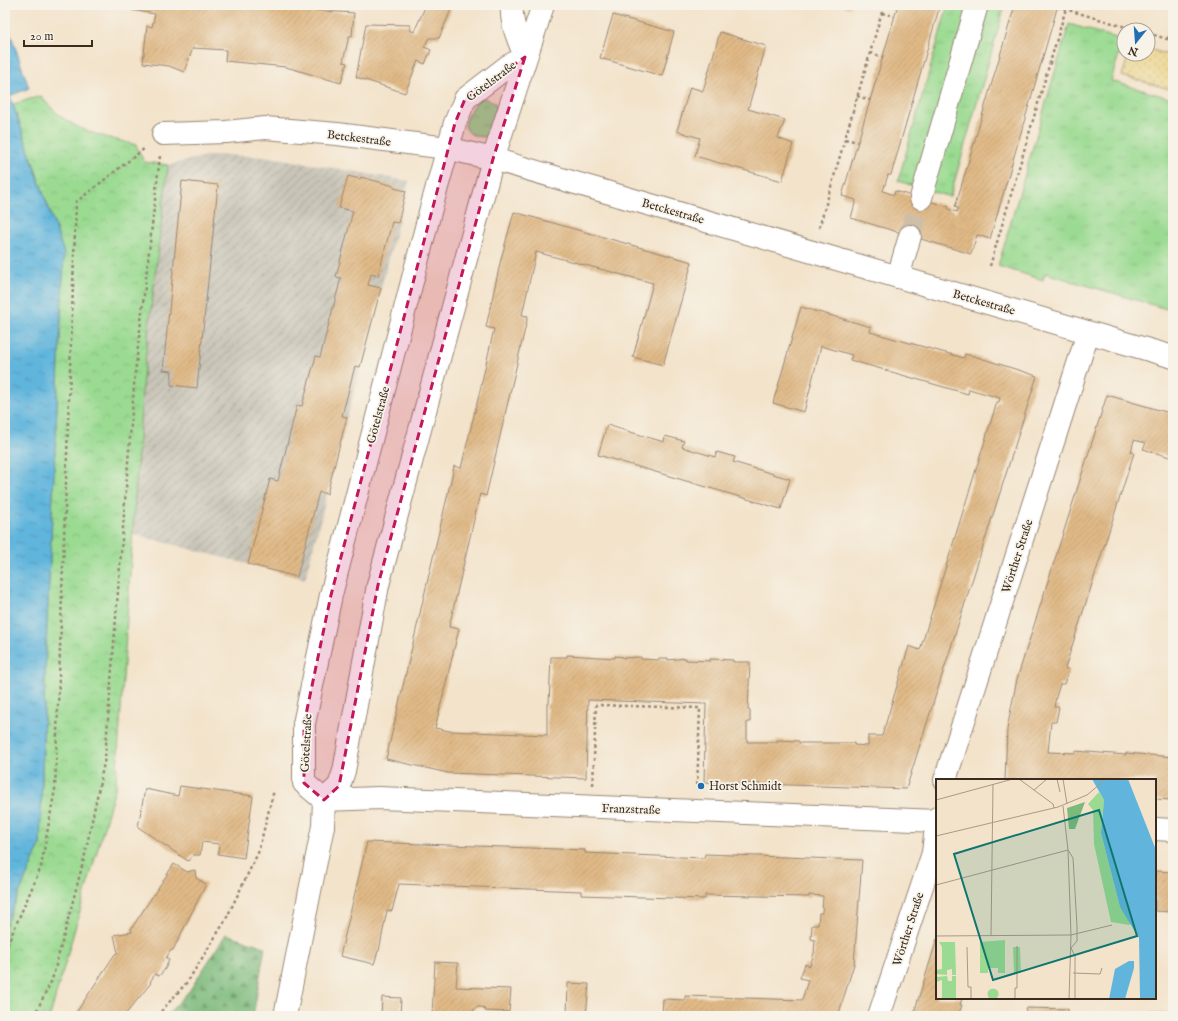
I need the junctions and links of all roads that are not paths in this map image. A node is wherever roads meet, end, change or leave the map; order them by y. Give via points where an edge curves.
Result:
1 (512, 5) edge
2 (543, 5) edge
3 (977, 5) edge
4 (525, 57) junction
5 (163, 134) road end
6 (447, 148) junction
7 (494, 159) junction
8 (921, 198) tunnel mouth
9 (910, 236) tunnel mouth
10 (898, 277) junction
11 (1088, 332) junction
12 (1173, 357) edge
13 (945, 779) edge
14 (324, 800) junction
15 (936, 821) edge
16 (936, 829) edge
17 (1156, 829) edge
18 (1173, 830) edge
19 (285, 1016) edge
20 (879, 1016) edge

1 - 4 street via 516,31
2 - 4 street, Götelstraße
3 - 8 street
4 - 6 street, Götelstraße via 508,66 465,99
4 - 7 street, Götelstraße
5 - 6 street, Betckestraße via 265,128
6 - 7 street, Betckestraße
6 - 14 street, Götelstraße via 331,595 304,724 304,783
7 - 10 street, Betckestraße
7 - 14 street, Götelstraße via 378,585 344,771 339,786
9 - 10 street
10 - 11 street, Betckestraße
11 - 12 street, Betckestraße
11 - 13 street, Wörther Straße
14 - 15 street, Franzstraße via 379,798
14 - 19 street via 323,826
16 - 20 street, Wörther Straße via 933,853
17 - 18 street

